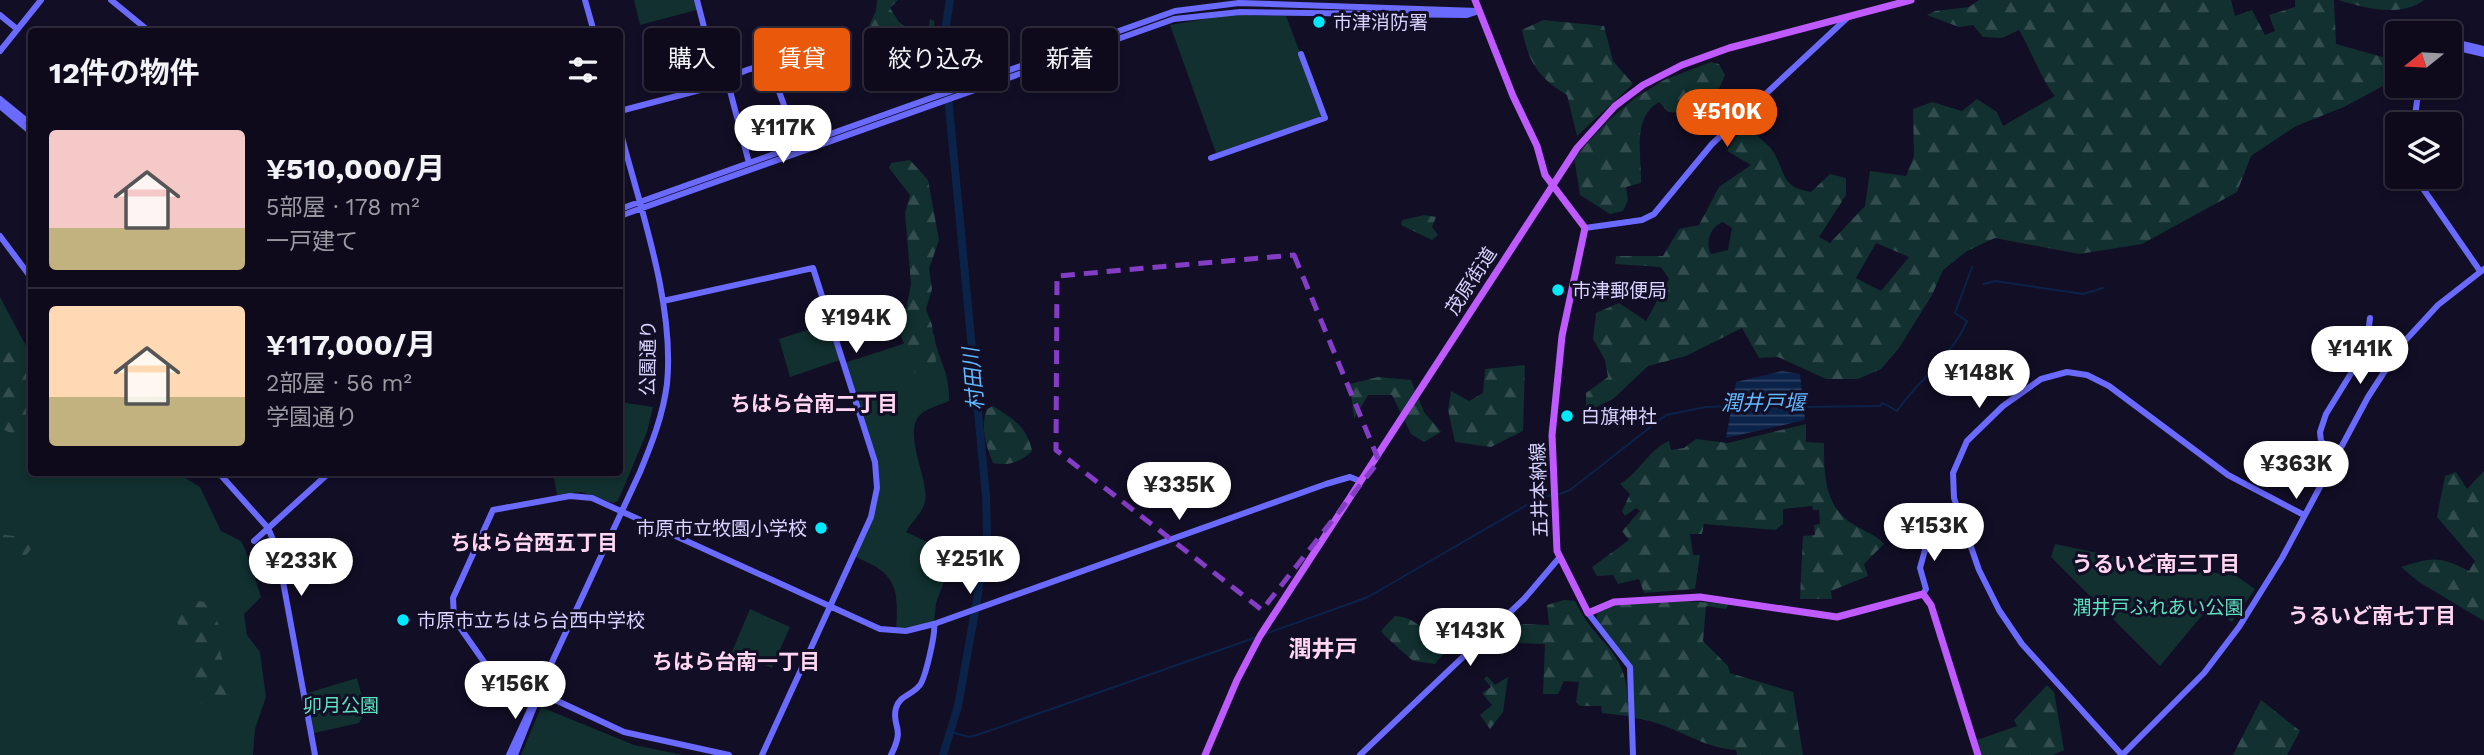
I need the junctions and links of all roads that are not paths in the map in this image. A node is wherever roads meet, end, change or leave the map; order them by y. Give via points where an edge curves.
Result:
1 (41, 0) edge
2 (111, 0) edge
3 (586, 0) edge
4 (698, 0) edge
5 (1475, 0) edge
6 (1911, 0) edge
7 (1302, 4) junction
8 (1478, 11) junction
9 (1302, 13) junction
10 (0, 15) edge
11 (1847, 18) junction
12 (145, 28) edge
13 (593, 28) edge
14 (17, 29) junction
15 (2462, 46) edge
16 (0, 51) edge
17 (2484, 51) edge
18 (1301, 54) dead end
19 (1008, 74) edge
20 (1008, 75) edge
21 (962, 91) edge
22 (0, 99) edge
23 (0, 106) edge
24 (623, 110) edge
25 (28, 122) edge
26 (28, 130) edge
27 (623, 142) edge
28 (800, 148) junction
29 (1212, 158) dead end
30 (749, 163) junction
31 (1552, 186) junction
32 (2424, 189) edge
33 (639, 206) junction
34 (623, 209) edge
35 (623, 214) edge
36 (1585, 228) junction
37 (0, 236) edge
38 (2482, 270) edge
39 (28, 274) edge
40 (663, 301) junction
41 (2370, 318) dead end
42 (2336, 456) junction
43 (222, 476) edge
44 (326, 476) edge
45 (1360, 481) junction
46 (622, 511) junction
47 (2304, 515) junction
48 (268, 528) junction
49 (1966, 534) junction
50 (254, 541) dead end
51 (1559, 558) junction
52 (1923, 594) junction
53 (831, 605) junction
54 (1588, 613) junction
55 (934, 624) junction
56 (540, 692) junction
57 (315, 755) edge
58 (509, 755) edge
59 (515, 755) edge
60 (729, 755) edge
61 (762, 755) edge
62 (891, 755) edge
63 (1205, 755) edge
64 (1360, 755) edge
65 (1633, 755) edge
66 (1978, 755) edge

1 - 14 street
2 - 12 street
3 - 13 street
4 - 24 street via 719,85
5 - 8 main road
6 - 11 main road, 茂原街道
7 - 8 street
7 - 9 street
7 - 19 street via 1219,4 1175,11
8 - 9 street via 1467,15
8 - 31 main road
9 - 20 street via 1221,13 1174,19
10 - 14 street
11 - 31 main road, 茂原街道 via 1717,52 1659,76 1605,115
11 - 36 street via 1712,144 1654,214
14 - 16 street
15 - 17 street
18 - 29 street via 1325,118
21 - 28 street
22 - 25 street
23 - 26 street
27 - 33 street, 公園通り
28 - 30 street
28 - 30 street via 771,69 763,66 732,76 729,88
28 - 33 street
30 - 33 street
31 - 36 main road
31 - 45 main road, 茂原街道
32 - 38 street
33 - 34 street
33 - 35 street
33 - 40 street, 公園通り
36 - 51 main road, 五井本納線 via 1562,336 1552,426
37 - 39 street
38 - 42 street via 2438,305 2403,343
40 - 46 street, 公園通り via 668,345 663,407
40 - 53 street via 815,269 877,479 871,517
41 - 42 street via 2366,349 2322,422 2321,440
42 - 47 street
43 - 48 street
44 - 48 street
45 - 55 street via 1350,477 1326,484
45 - 63 main road, 茂原街道 via 1260,636
46 - 53 street
46 - 56 street, 公園通り
46 - 56 street via 578,496 495,509 453,598 454,618 481,662
47 - 49 street via 2228,475 2109,386 2067,372 2050,375 2020,392 1961,449 1953,484
47 - 49 street via 2254,604 2204,673 2122,755 2022,644 1999,610
48 - 50 street
48 - 57 street via 283,569
49 - 52 street via 1924,551 1920,559
51 - 54 main road, 五井本納線
51 - 64 street via 1522,601
52 - 54 main road via 1837,617 1700,597 1614,602
52 - 66 main road via 1931,605
53 - 55 street via 880,629 906,631
53 - 61 street
54 - 65 street via 1630,667
55 - 62 street via 935,640 923,679 897,706 900,732
56 - 58 street, 公園通り
56 - 59 street, 公園通り
56 - 60 street via 624,732

